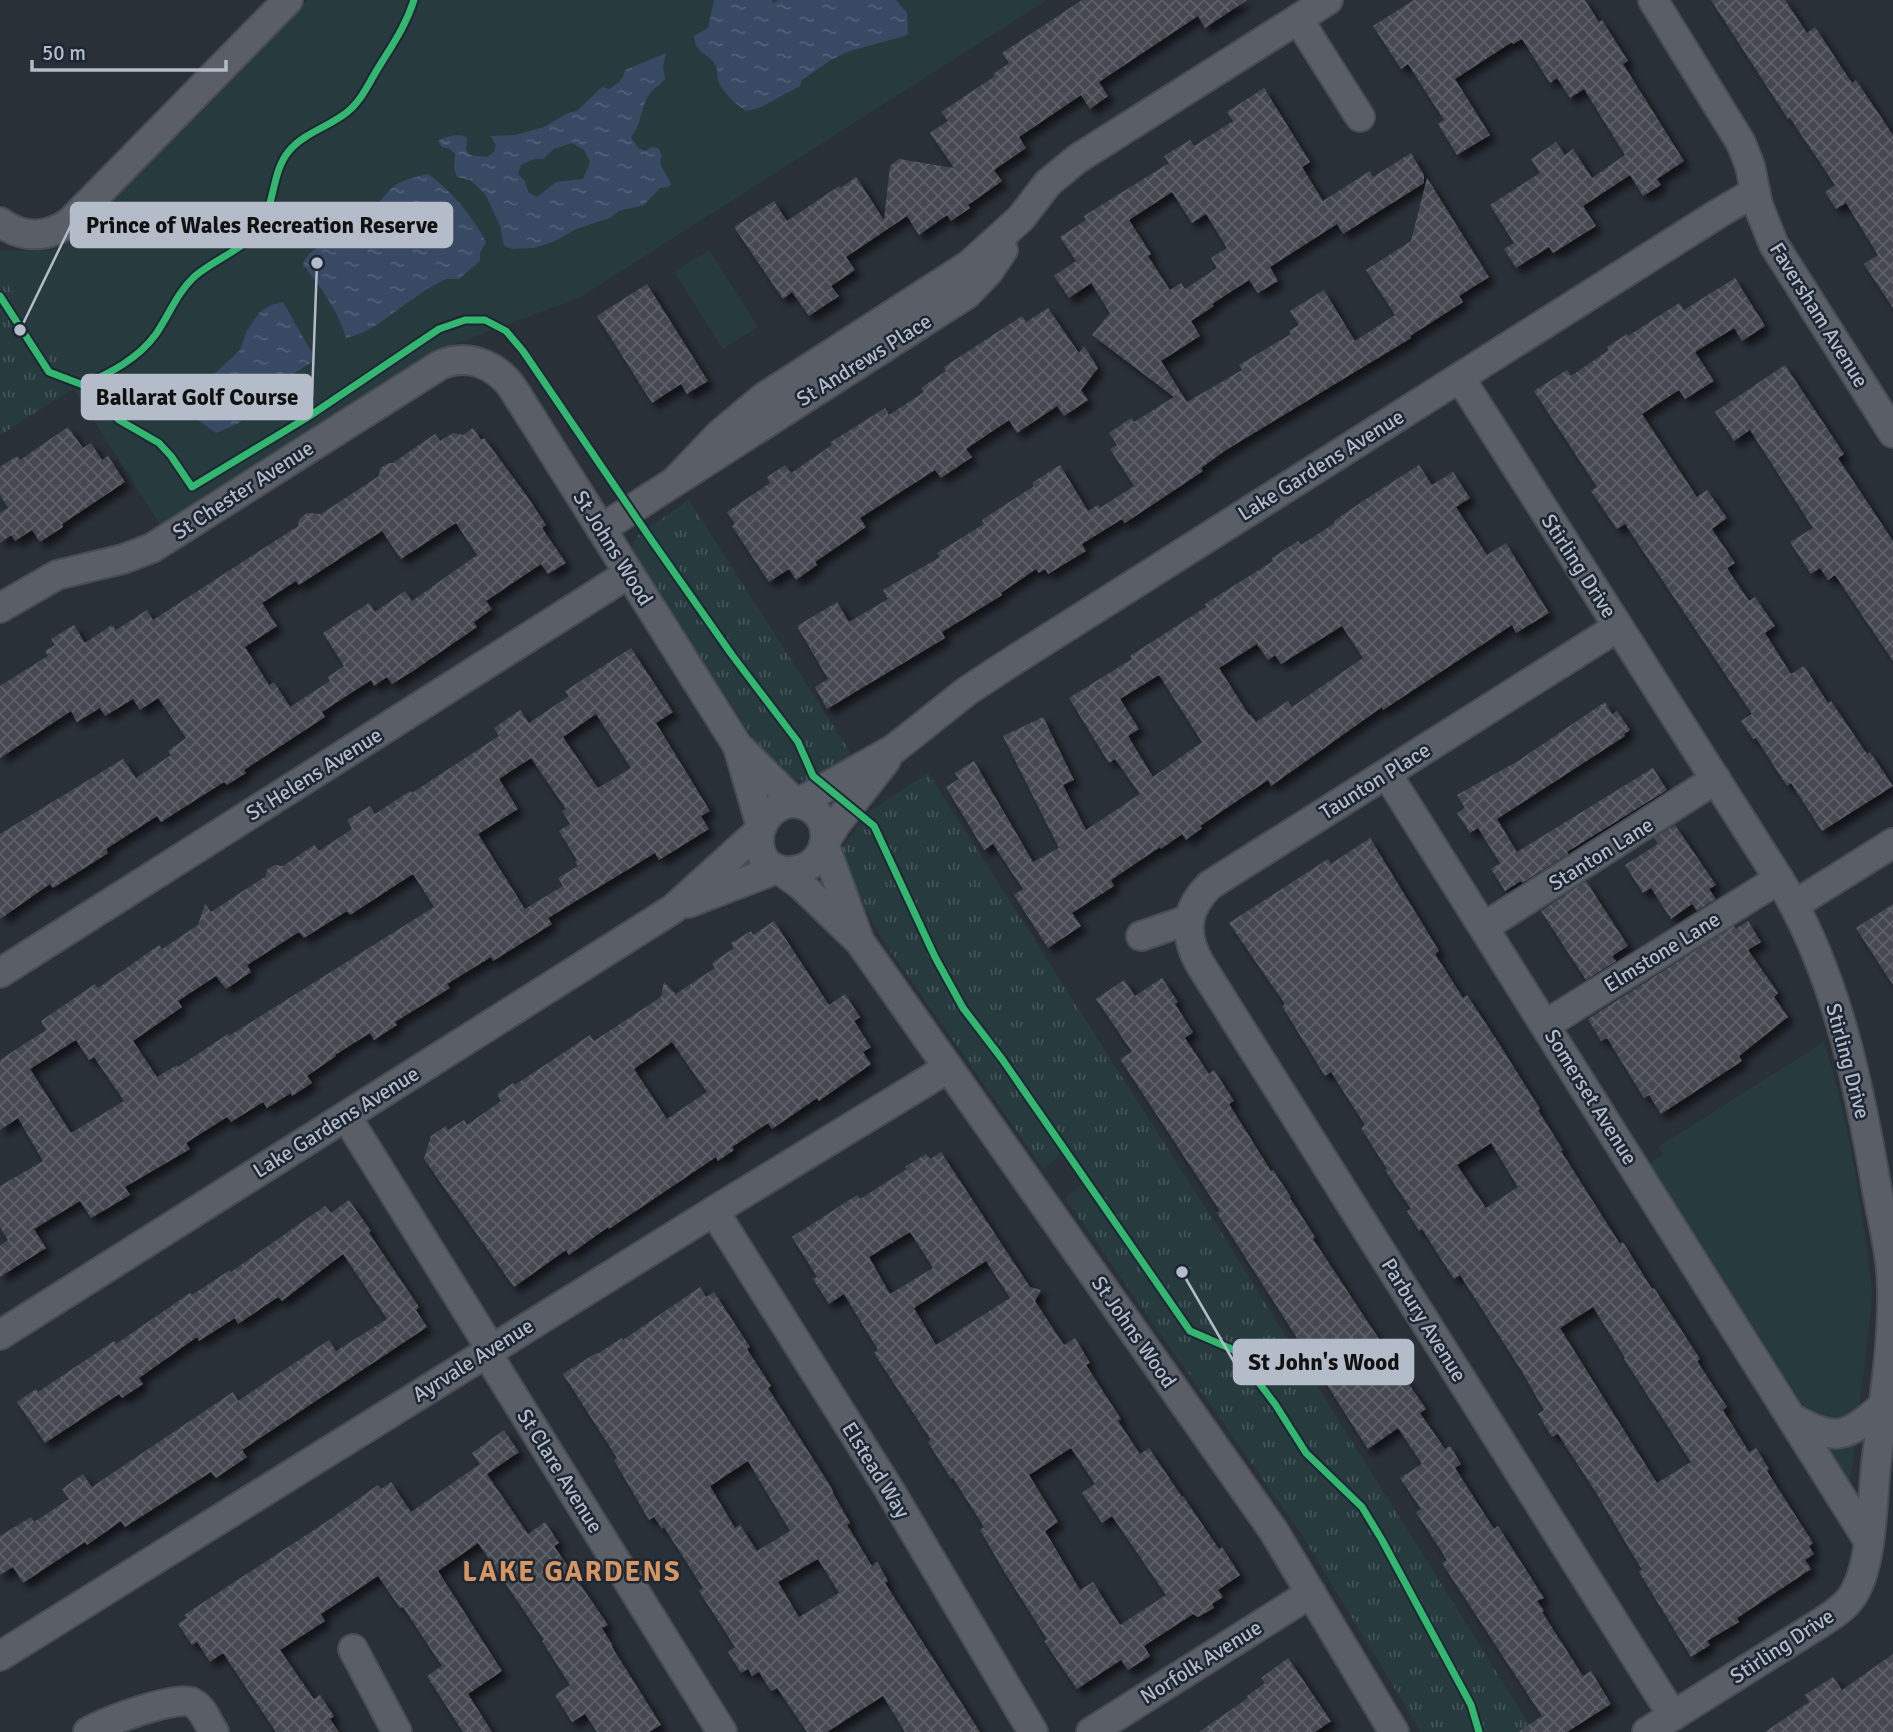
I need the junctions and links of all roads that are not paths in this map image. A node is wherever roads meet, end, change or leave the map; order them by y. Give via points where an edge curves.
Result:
1 (288, 0) edge
2 (1328, 0) edge
3 (1653, 0) edge
4 (1298, 19) junction
5 (1360, 117) dead end
6 (1755, 192) junction
7 (0, 222) edge
8 (478, 362) joint
9 (1460, 377) junction
10 (1893, 433) edge
11 (601, 529) junction
12 (628, 574) junction
13 (0, 608) edge
14 (1618, 627) junction
15 (737, 745) junction
16 (894, 749) junction
17 (1387, 774) junction
18 (1716, 779) junction
19 (796, 803) junction
20 (760, 828) junction
21 (825, 843) junction
22 (1893, 843) edge
23 (778, 870) junction
24 (1779, 879) junction
25 (1794, 905) junction
26 (673, 909) junction
27 (1188, 920) junction
28 (1484, 927) junction
29 (1140, 936) dead end
30 (860, 942) junction
31 (0, 973) edge
32 (1545, 1025) junction
33 (948, 1068) junction
34 (346, 1116) junction
35 (714, 1211) junction
36 (0, 1335) edge
37 (489, 1350) junction
38 (1883, 1406) junction
39 (1794, 1419) junction
40 (1868, 1540) junction
41 (1311, 1593) junction
42 (353, 1649) dead end
43 (0, 1656) edge
44 (1673, 1716) junction
45 (88, 1732) edge
46 (214, 1732) edge
47 (397, 1732) edge
48 (722, 1732) edge
49 (1033, 1732) edge
50 (1091, 1732) edge
51 (1394, 1732) edge
52 (1647, 1732) edge

1 - 7 street via 70,222 43,234 27,234
2 - 4 street, St Andrews Place
3 - 6 street via 1737,133
4 - 5 street
4 - 11 street, St Andrews Place via 1077,159 1048,183 993,266 967,294
6 - 9 street, Lake Gardens Avenue
6 - 10 street, Faversham Avenue via 1782,258
8 - 11 street, St Johns Wood via 500,373 512,387
8 - 13 street, St Chester Avenue via 457,360 440,365 152,548 58,575
9 - 14 street, Stirling Drive
9 - 16 street, Lake Gardens Avenue via 1007,664
11 - 12 street, St Johns Wood
12 - 15 street, St Johns Wood
12 - 31 street, St Helens Avenue
14 - 17 street, Taunton Place
14 - 18 street, Stirling Drive
15 - 19 street, St Johns Wood
15 - 20 street, St Johns Wood
16 - 19 street, Lake Gardens Avenue
16 - 21 street, Lake Gardens Avenue
17 - 27 street, Taunton Place via 1210,885
17 - 28 street, Somerset Avenue
18 - 24 street, Stirling Drive
18 - 28 street, Stanton Lane
19 - 20 street via 773,810
19 - 21 street via 817,814
20 - 23 street via 762,852
20 - 26 street, Lake Gardens Avenue
21 - 23 street via 810,865
21 - 30 street, St Johns Wood
22 - 25 street
23 - 26 street, Lake Gardens Avenue
23 - 30 street, St Johns Wood
24 - 25 street, Stirling Drive
24 - 32 street, Elmstone Lane
25 - 38 street, Stirling Drive via 1846,1037 1866,1124 1892,1280
26 - 34 street, Lake Gardens Avenue
27 - 29 street
27 - 44 street, Parbury Avenue via 1189,942 1200,964
28 - 32 street, Somerset Avenue
30 - 33 street, St Johns Wood
32 - 39 street, Somerset Avenue
33 - 35 street, Ayrvale Avenue
33 - 41 street, St Johns Wood via 1273,1530
34 - 36 street, Lake Gardens Avenue
34 - 37 street, St Clare Avenue
35 - 37 street, Ayrvale Avenue
35 - 49 street, Elstead Way via 889,1489
37 - 43 street, Ayrvale Avenue
37 - 48 street, St Clare Avenue
38 - 39 street via 1839,1434 1821,1433
38 - 40 street, Stirling Drive
39 - 40 street, Somerset Avenue
40 - 44 street, Stirling Drive via 1861,1578 1847,1602
41 - 50 street, Norfolk Avenue
41 - 51 street, St Johns Wood
42 - 47 street
44 - 52 street, Stirling Drive
45 - 46 street via 115,1718 182,1701 197,1706

